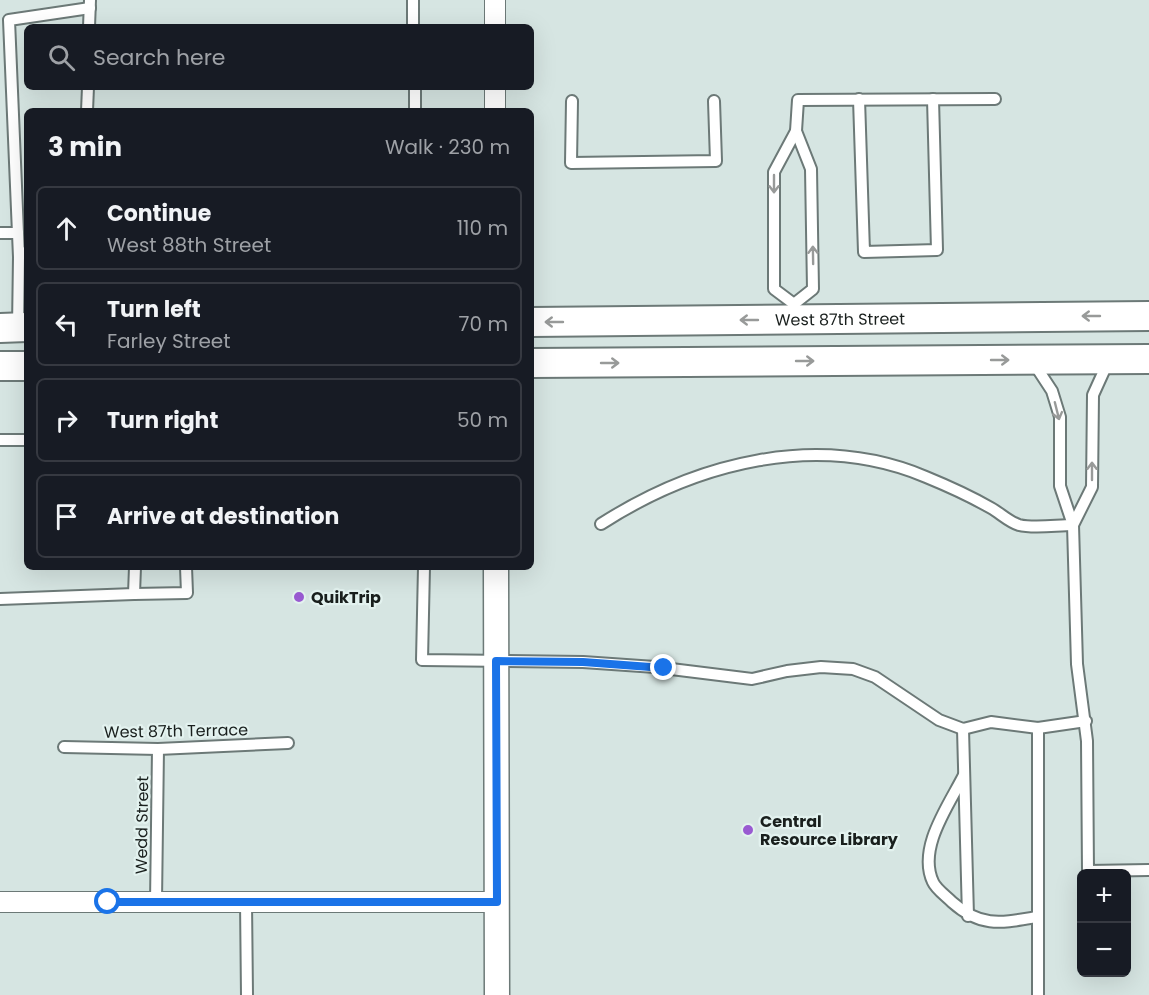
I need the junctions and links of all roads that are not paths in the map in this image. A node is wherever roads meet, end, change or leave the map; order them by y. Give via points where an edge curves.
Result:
1 (413, 0) edge
2 (495, 0) edge
3 (90, 4) edge
4 (4, 20) edge
5 (89, 24) edge
6 (413, 24) edge
7 (495, 24) edge
8 (88, 90) edge
9 (415, 90) edge
10 (495, 90) edge
11 (859, 99) junction
12 (933, 99) junction
13 (995, 99) dead end
14 (572, 100) dead end
15 (714, 101) dead end
16 (87, 108) edge
17 (416, 108) edge
18 (495, 108) edge
19 (796, 131) junction
20 (18, 232) junction
21 (0, 233) edge
22 (23, 254) edge
23 (794, 312) junction
24 (1149, 316) edge
25 (534, 322) edge
26 (15, 328) edge
27 (1109, 359) junction
28 (1149, 359) edge
29 (1031, 360) junction
30 (534, 363) edge
31 (0, 366) edge
32 (24, 366) edge
33 (0, 440) edge
34 (24, 440) edge
35 (601, 524) dead end
36 (1073, 525) junction
37 (135, 570) edge
38 (186, 570) edge
39 (424, 570) edge
40 (496, 570) edge
41 (134, 594) junction
42 (0, 599) edge
43 (496, 661) junction
44 (1086, 721) junction
45 (1038, 728) junction
46 (963, 729) junction
47 (288, 743) dead end
48 (64, 747) dead end
49 (158, 750) junction
50 (964, 775) junction
51 (1149, 870) edge
52 (0, 902) edge
53 (156, 902) junction
54 (246, 902) junction
55 (497, 902) junction
56 (968, 916) junction
57 (1037, 917) junction
58 (247, 995) edge
59 (497, 995) edge
60 (1038, 995) edge

1 - 6 lane
2 - 7 street
3 - 4 lane
3 - 5 lane
4 - 20 lane
8 - 16 lane
9 - 17 lane
10 - 18 street
11 - 12 lane
11 - 12 lane via 864,252 937,250
11 - 19 lane via 798,100
12 - 13 lane
14 - 15 lane via 571,163 716,161
23 -> 19 lane via 813,289 811,169
19 -> 23 lane via 774,172 774,289
20 - 21 lane
20 - 22 lane
22 - 26 lane
24 -> 23 main road, West 87th Street
23 -> 25 main road, West 87th Street
27 - 28 main road
27 - 29 main road
36 -> 27 lane via 1092,487 1093,395
30 -> 29 main road
29 -> 36 lane via 1052,391 1060,417 1060,486
31 - 32 main road
33 - 34 lane
35 - 36 lane via 697,475 766,457 825,456 870,461 923,475 1019,525
36 - 44 lane via 1077,664
37 - 41 lane
38 - 41 lane via 187,593
39 - 43 lane via 422,660
40 - 43 street
41 - 42 lane
43 - 46 lane via 655,667 752,679 787,670 853,669 875,677 939,720
43 - 55 street
44 - 45 lane
44 - 51 lane via 1088,871
45 - 46 lane via 991,722
45 - 57 lane
46 - 50 lane
47 - 49 lane, West 87th Terrace
48 - 49 lane, West 87th Terrace
49 - 53 lane, Wedd Street
50 - 56 lane
50 - 56 lane via 932,842 928,867 933,884
52 - 53 street
53 - 54 street
54 - 55 street
54 - 58 lane
55 - 59 street
56 - 57 lane via 990,922
57 - 60 lane

